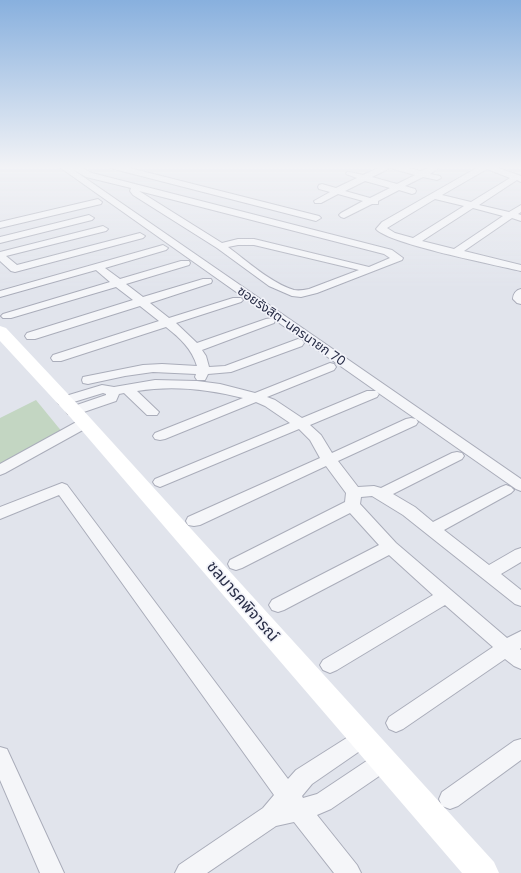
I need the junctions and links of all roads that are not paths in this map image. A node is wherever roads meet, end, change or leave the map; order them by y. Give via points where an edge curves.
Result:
1 (75, 207) joint
2 (119, 207) edge
3 (158, 207) edge
4 (213, 207) edge
5 (272, 207) edge
6 (360, 207) edge
7 (416, 207) edge
8 (471, 207) edge
9 (475, 207) edge
10 (521, 208) edge
11 (344, 215) dead end
12 (510, 215) junction
13 (89, 218) junction
14 (316, 218) dead end
15 (521, 218) edge
16 (0, 225) edge
17 (103, 229) junction
18 (140, 236) dead end
19 (0, 240) edge
20 (118, 242) junction
21 (414, 242) junction
22 (220, 246) junction
23 (163, 248) dead end
24 (456, 252) junction
25 (0, 256) edge
26 (521, 256) edge
27 (185, 263) dead end
28 (509, 265) junction
29 (98, 267) junction
30 (521, 268) edge
31 (370, 270) junction
32 (207, 281) dead end
33 (119, 284) junction
34 (521, 292) edge
35 (0, 294) edge
36 (237, 300) dead end
37 (521, 301) edge
38 (142, 302) junction
39 (270, 321) dead end
40 (168, 323) junction
41 (4, 324) edge
42 (31, 336) dead end
43 (298, 343) dead end
44 (195, 348) junction
45 (57, 358) dead end
46 (330, 367) dead end
47 (204, 370) junction
48 (88, 380) dead end
49 (197, 385) junction
50 (120, 390) junction
51 (372, 394) dead end
52 (256, 397) junction
53 (74, 412) junction
54 (152, 412) dead end
55 (411, 422) dead end
56 (301, 424) junction
57 (160, 436) dead end
58 (458, 456) dead end
59 (329, 460) junction
60 (0, 470) edge
61 (160, 482) dead end
62 (514, 488) edge
63 (381, 494) junction
64 (353, 499) junction
65 (0, 514) edge
66 (194, 521) dead end
67 (433, 529) junction
68 (390, 547) junction
69 (521, 554) edge
70 (236, 564) dead end
71 (489, 573) junction
72 (447, 595) junction
73 (521, 599) edge
74 (278, 605) dead end
75 (514, 643) edge
76 (521, 661) edge
77 (330, 665) dead end
78 (396, 723) dead end
79 (363, 738) junction
80 (521, 748) edge
81 (0, 756) edge
82 (384, 761) junction
83 (450, 800) dead end
84 (293, 802) junction
85 (52, 873) edge
86 (187, 873) edge
87 (349, 873) edge
88 (483, 873) edge

1 - 13 street
1 - 16 street
2 - 62 street, ซอยรังสิต-นครนายก 70
3 - 22 street
4 - 31 street via 388,252 398,258
5 - 14 street
6 - 11 street
7 - 21 street via 381,228 392,235
8 - 21 street
9 - 12 street
10 - 12 street
12 - 15 street
12 - 24 street
13 - 17 street
13 - 19 street
17 - 20 street
17 - 25 street
18 - 20 street
20 - 25 street via 15,269
21 - 24 street
22 - 31 street via 254,242
22 - 31 street via 273,284 292,293 313,291
23 - 29 street
24 - 28 street
26 - 28 street
27 - 33 street
28 - 30 street
29 - 33 street
29 - 35 street
32 - 38 street
33 - 38 street
33 - 41 street
34 - 37 street via 518,296
36 - 40 street
38 - 40 street
38 - 42 street
39 - 44 street
40 - 44 street
40 - 45 street
41 - 53 street, ชลมารคพิจารณ์
43 - 47 street via 227,369
44 - 47 street
46 - 52 street
47 - 48 street via 160,368 127,371
47 - 49 street
49 - 50 street via 156,384
49 - 52 street
50 - 53 street via 111,398
50 - 54 street
51 - 56 street
52 - 56 street via 270,403
52 - 57 street
53 - 60 street
53 - 79 street, ชลมารคพิจารณ์
55 - 59 street
56 - 59 street via 316,438
56 - 61 street
58 - 63 street
59 - 64 street
59 - 66 street
62 - 67 street
63 - 64 street via 374,492
63 - 67 street
64 - 68 street
64 - 70 street
65 - 84 street via 62,488
67 - 71 street
68 - 72 street
68 - 74 street
69 - 71 street
71 - 73 street
72 - 75 street
72 - 77 street
75 - 76 street
75 - 78 street
79 - 82 street, ชลมารคพิจารณ์
79 - 84 street via 304,777
80 - 83 street
81 - 85 street
82 - 84 street via 323,802
82 - 88 street, ชลมารคพิจารณ์
84 - 86 street
84 - 87 street

